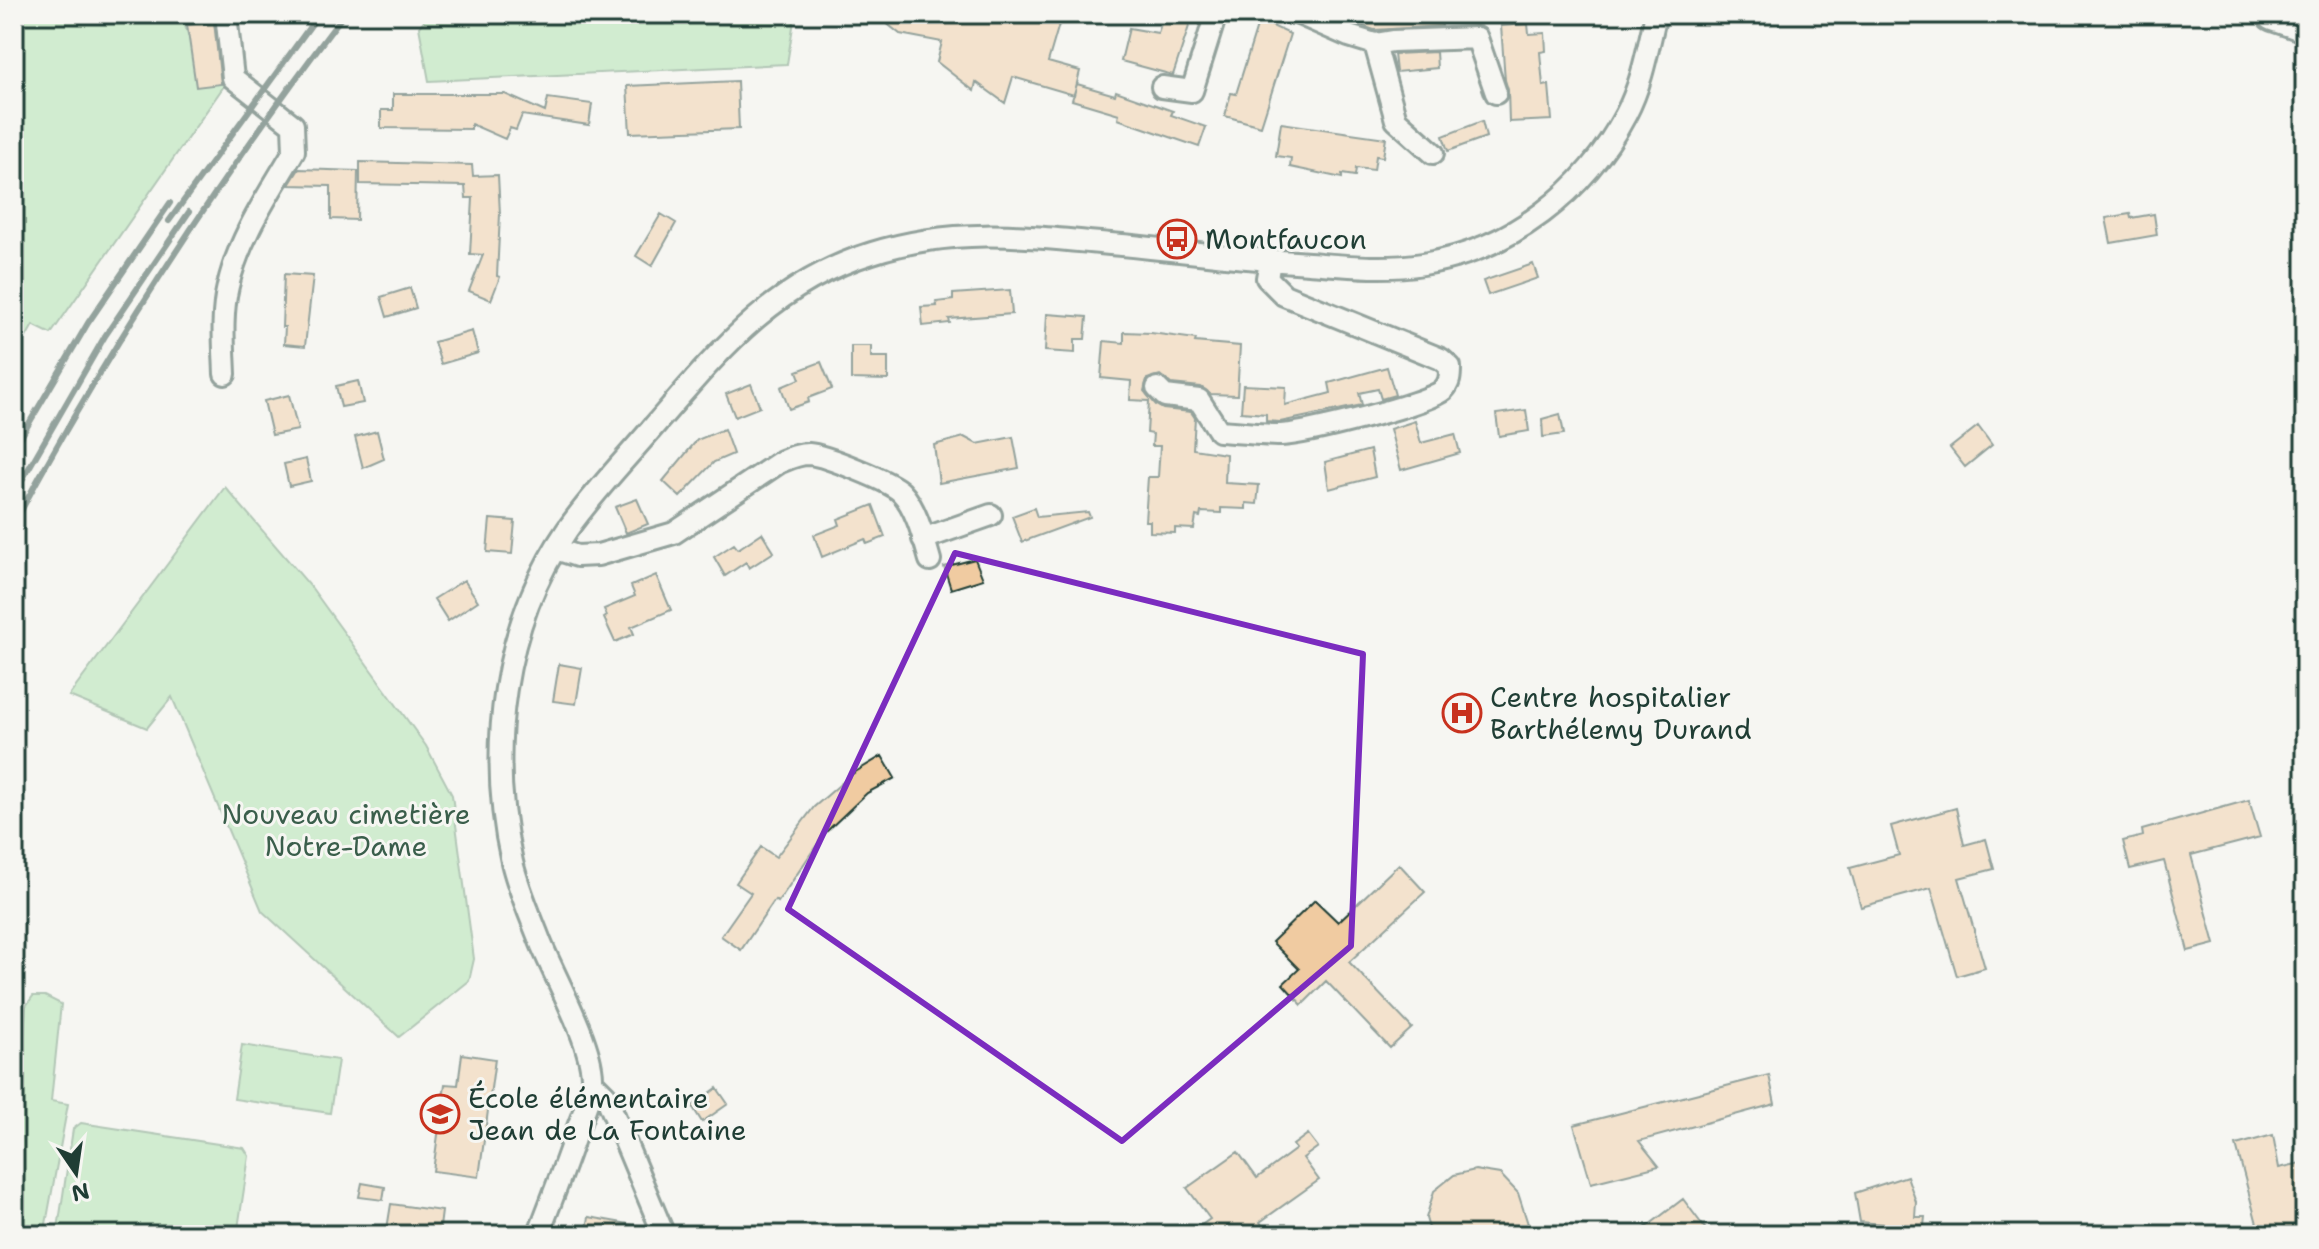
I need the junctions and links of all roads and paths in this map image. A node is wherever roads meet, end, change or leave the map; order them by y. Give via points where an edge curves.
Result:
1 (226, 14) edge
2 (1216, 14) edge
3 (1299, 14) edge
4 (1656, 14) edge
5 (2273, 14) edge
6 (2305, 25) edge
7 (1375, 44) junction
8 (1162, 87) dead end
9 (1496, 93) dead end
10 (1433, 153) dead end
11 (1270, 261) junction
12 (225, 374) dead end
13 (1157, 388) dead end
14 (991, 515) dead end
15 (923, 539) junction
16 (556, 549) junction
17 (930, 560) dead end
18 (592, 1082) junction
19 (538, 1235) edge
20 (664, 1235) edge

1 - 12 street via 233,78 293,125 296,140 243,238 227,287
2 - 8 street via 1192,91
3 - 7 street
4 - 11 street via 1628,111 1602,152 1582,179 1514,234 1425,264 1375,268
5 - 6 main road
7 - 9 street via 1477,38
7 - 10 street via 1396,120
11 - 13 street via 1267,278 1284,295 1441,359 1450,367 1450,382 1441,393 1282,435 1219,431 1199,400 1165,396
11 - 16 street via 1009,234 962,235 869,253 820,274 742,327 600,488
14 - 15 street
15 - 16 street via 901,492 811,454 780,462 674,533 598,555
15 - 17 street
16 - 18 street via 531,597 514,649 499,764 513,866 585,1048
18 - 19 street
18 - 20 street via 606,1096

